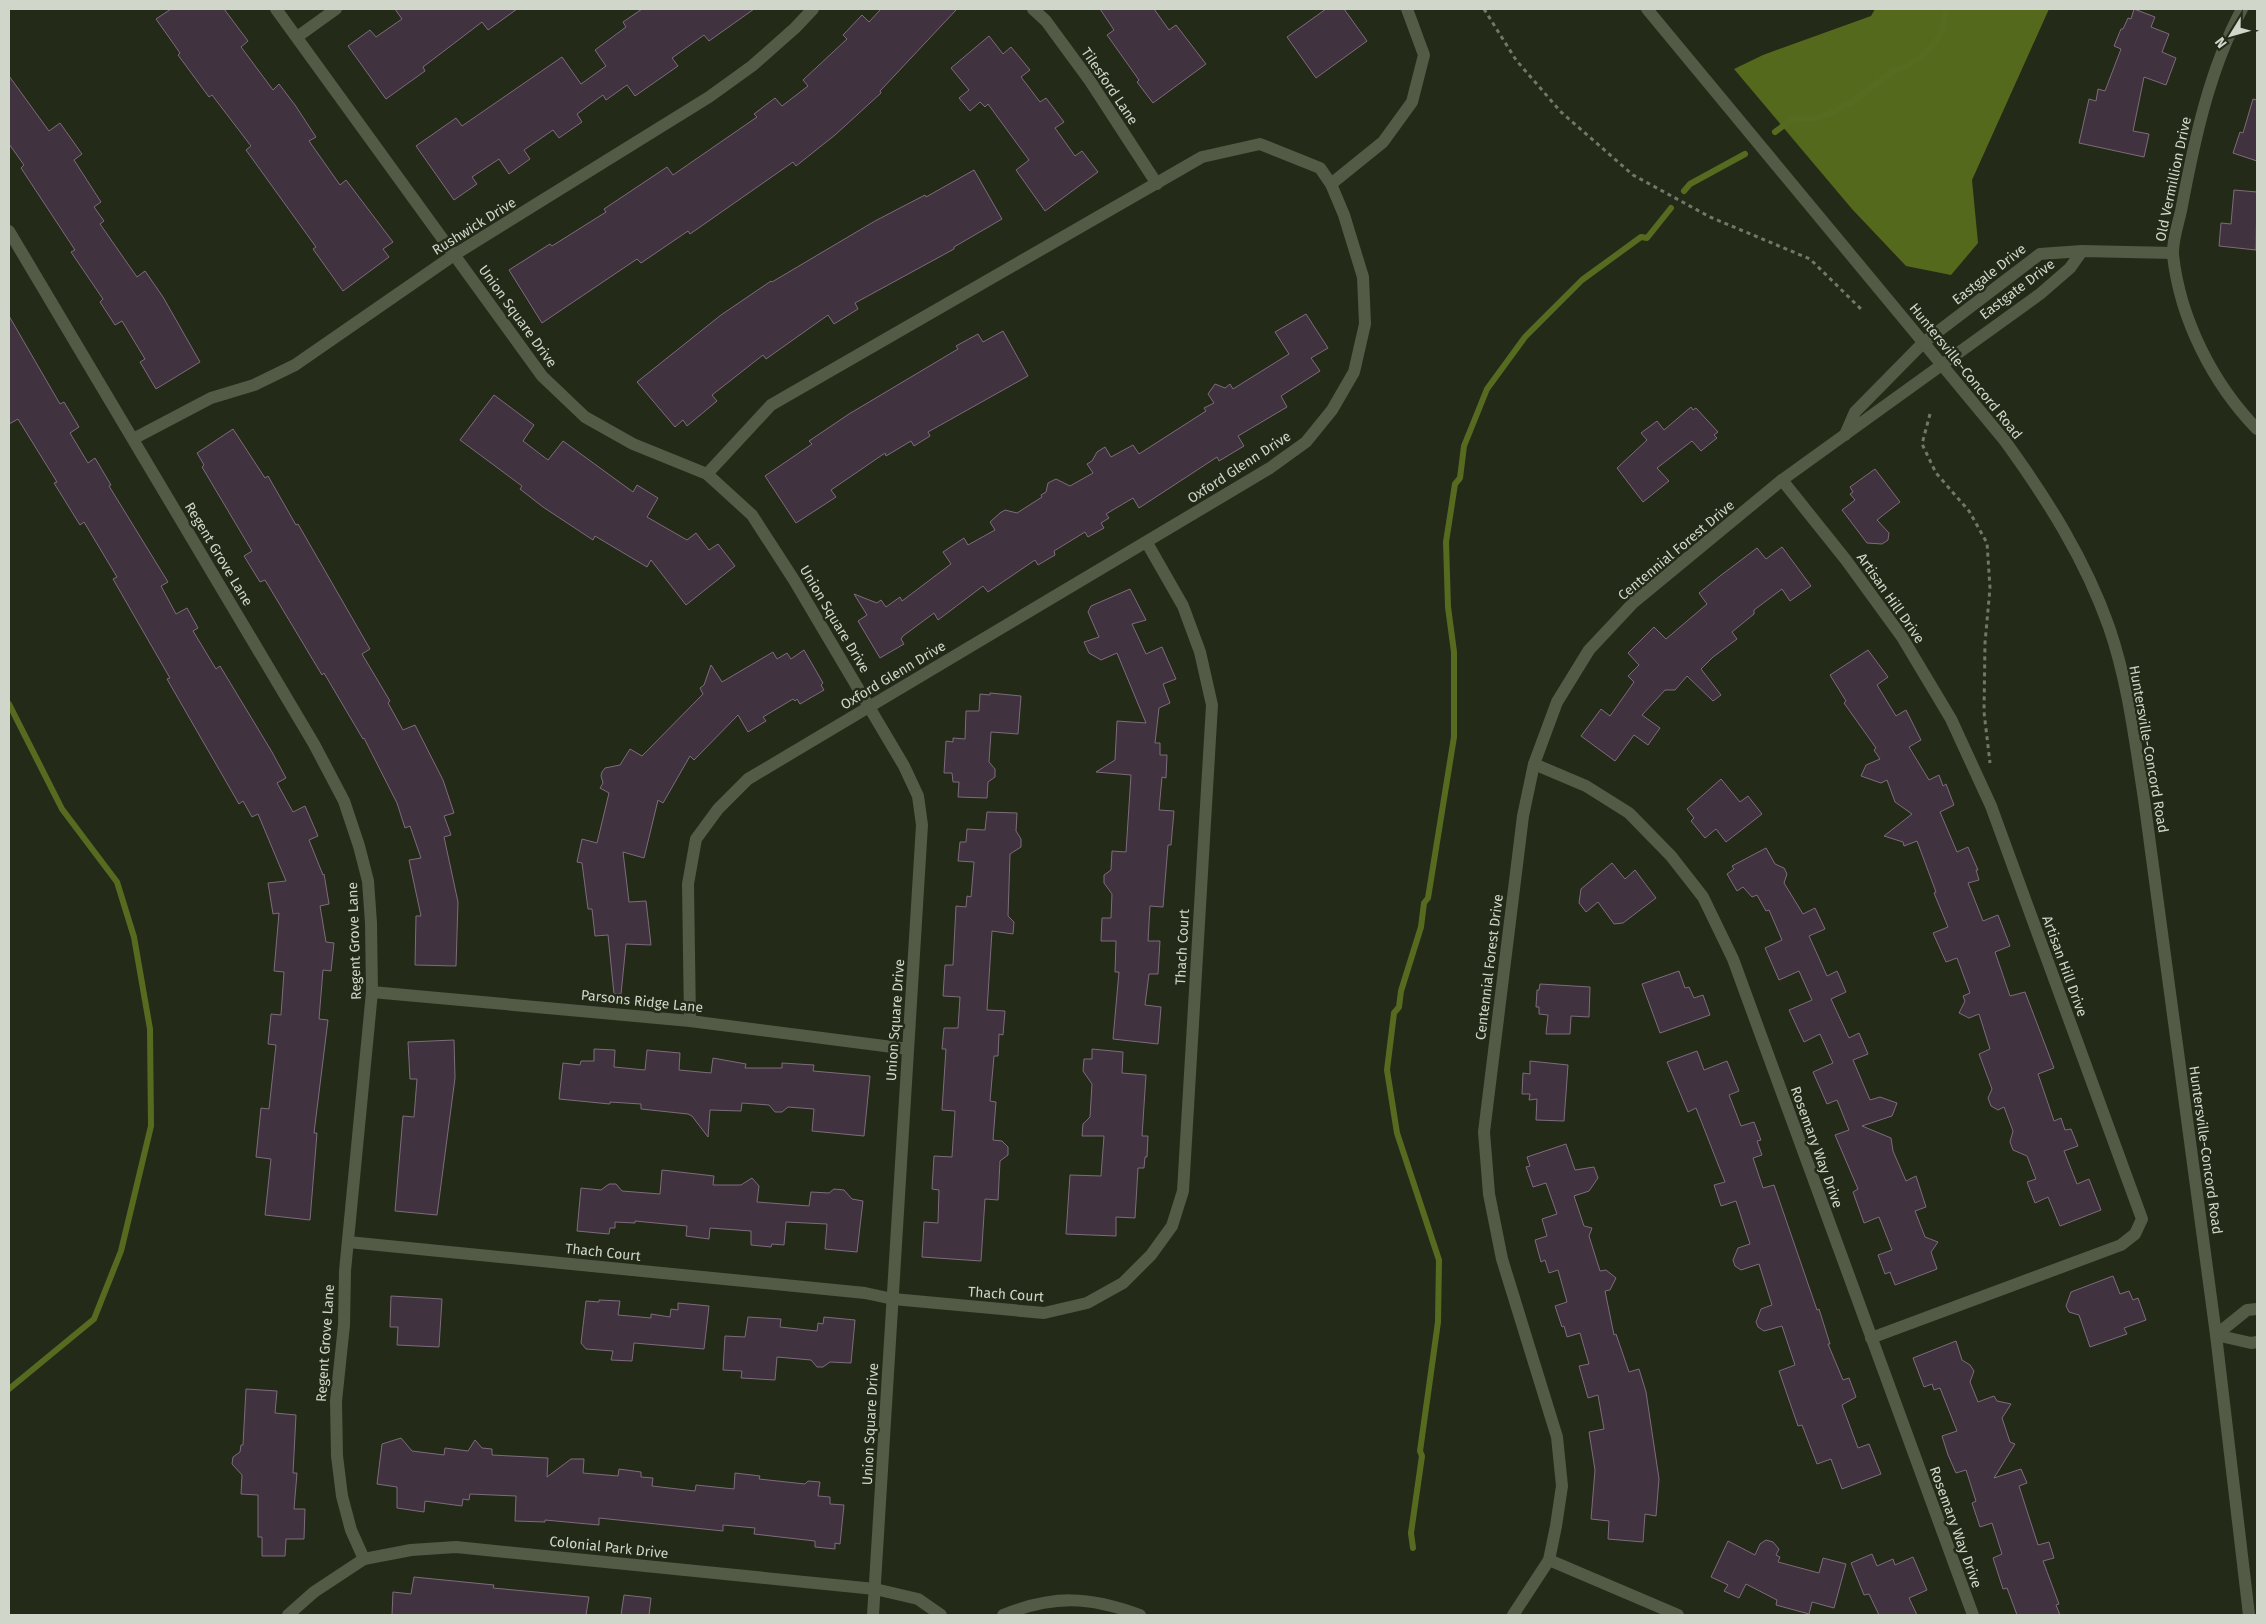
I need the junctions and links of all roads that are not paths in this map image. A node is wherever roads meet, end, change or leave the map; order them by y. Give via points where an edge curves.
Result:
1 (276, 9) edge
2 (336, 9) edge
3 (813, 9) edge
4 (1033, 9) edge
5 (1407, 9) edge
6 (1647, 9) edge
7 (2242, 9) edge
8 (296, 37) junction
9 (1157, 184) junction
10 (1332, 184) junction
11 (9, 232) edge
12 (2082, 251) junction
13 (2173, 253) junction
14 (454, 255) junction
15 (1923, 343) junction
16 (1940, 364) junction
17 (2257, 430) edge
18 (1845, 435) junction
19 (133, 439) junction
20 (707, 474) junction
21 (1782, 480) junction
22 (1147, 543) junction
23 (869, 707) junction
24 (1534, 764) junction
25 (372, 992) junction
26 (690, 1021) junction
27 (908, 1048) junction
28 (348, 1242) junction
29 (893, 1299) junction
30 (2257, 1309) edge
31 (2216, 1335) junction
32 (1871, 1338) junction
33 (2257, 1342) edge
34 (364, 1559) junction
35 (1549, 1560) junction
36 (875, 1589) junction
37 (288, 1615) edge
38 (873, 1615) edge
39 (941, 1615) edge
40 (1002, 1615) edge
41 (1140, 1615) edge
42 (1513, 1615) edge
43 (1678, 1615) edge
44 (1973, 1615) edge
45 (2249, 1615) edge

1 - 8 street, Union Square Drive
2 - 8 street
3 - 14 street, Rushwick Drive via 752,66 709,97
4 - 9 street, Tilesford Lane via 1046,21 1090,81
5 - 10 street via 1424,55 1412,102 1383,142
6 - 15 street, Huntersville-Concord Road
7 - 13 street, Old Vermillion Drive via 2230,32 2201,117
8 - 14 street, Union Square Drive
9 - 10 street, Oxford Glenn Drive via 1202,157 1260,144 1320,168
9 - 20 street, Oxford Glenn Drive via 771,405
10 - 22 street, Oxford Glenn Drive via 1363,277 1365,324 1354,372 1332,410 1306,442 1270,468
11 - 19 street, Regent Grove Lane
12 - 13 street
12 - 15 street, Eastgale Drive via 2040,254
12 - 16 street, Eastgate Drive via 2070,268 2040,294
13 - 17 street, Old Vermillion Drive via 2181,296 2201,350 2237,409
14 - 19 street, Rushwick Drive via 295,365 254,385 211,398
14 - 20 street, Union Square Drive via 542,376 585,417 633,444
15 - 16 street, Huntersville-Concord Road
15 - 18 street via 1855,412
16 - 18 street, Centennial Forest Drive
16 - 31 street, Huntersville-Concord Road via 2005,441 2046,498 2088,573 2110,629 2130,710 2144,799
18 - 21 street, Centennial Forest Drive
19 - 25 street, Regent Grove Lane via 314,744 344,801 368,881
20 - 23 street, Union Square Drive via 752,515
21 - 24 street, Centennial Forest Drive via 1634,602 1589,650 1557,702
21 - 32 street, Artisan Hill Drive via 1902,637 1951,719 1991,806 2142,1219 2135,1234 2121,1245
22 - 23 street, Oxford Glenn Drive
22 - 29 street, Thach Court via 1183,606 1200,652 1212,704 1183,1191 1172,1226 1151,1255 1123,1283 1087,1303 1044,1313
23 - 26 street, Oxford Glenn Drive via 748,779 718,809 696,839 688,884
23 - 27 street, Union Square Drive via 918,796 922,826
24 - 32 street, Rosemary Way Drive via 1586,786 1629,813 1671,856 1703,897 1732,959
24 - 35 street, Centennial Forest Drive via 1523,816 1484,1132 1489,1194 1502,1259 1556,1437 1562,1486
25 - 26 street, Parsons Ridge Lane
25 - 28 street, Regent Grove Lane
26 - 27 street, Parsons Ridge Lane
27 - 29 street, Union Square Drive
28 - 29 street, Thach Court via 865,1293
28 - 34 street, Regent Grove Lane via 336,1401 337,1456 346,1513
29 - 36 street, Union Square Drive
30 - 31 street via 2247,1310
31 - 33 street
31 - 45 street, Huntersville-Concord Road
32 - 44 street, Rosemary Way Drive
34 - 36 street, Colonial Park Drive via 411,1550 456,1547
34 - 37 street, Colonial Park Drive via 314,1592
35 - 42 street, Centennial Forest Drive
35 - 43 street
36 - 38 street, Union Square Drive
36 - 39 street, Colonial Park Drive via 918,1598
40 - 41 street via 1029,1604 1061,1600 1098,1602

